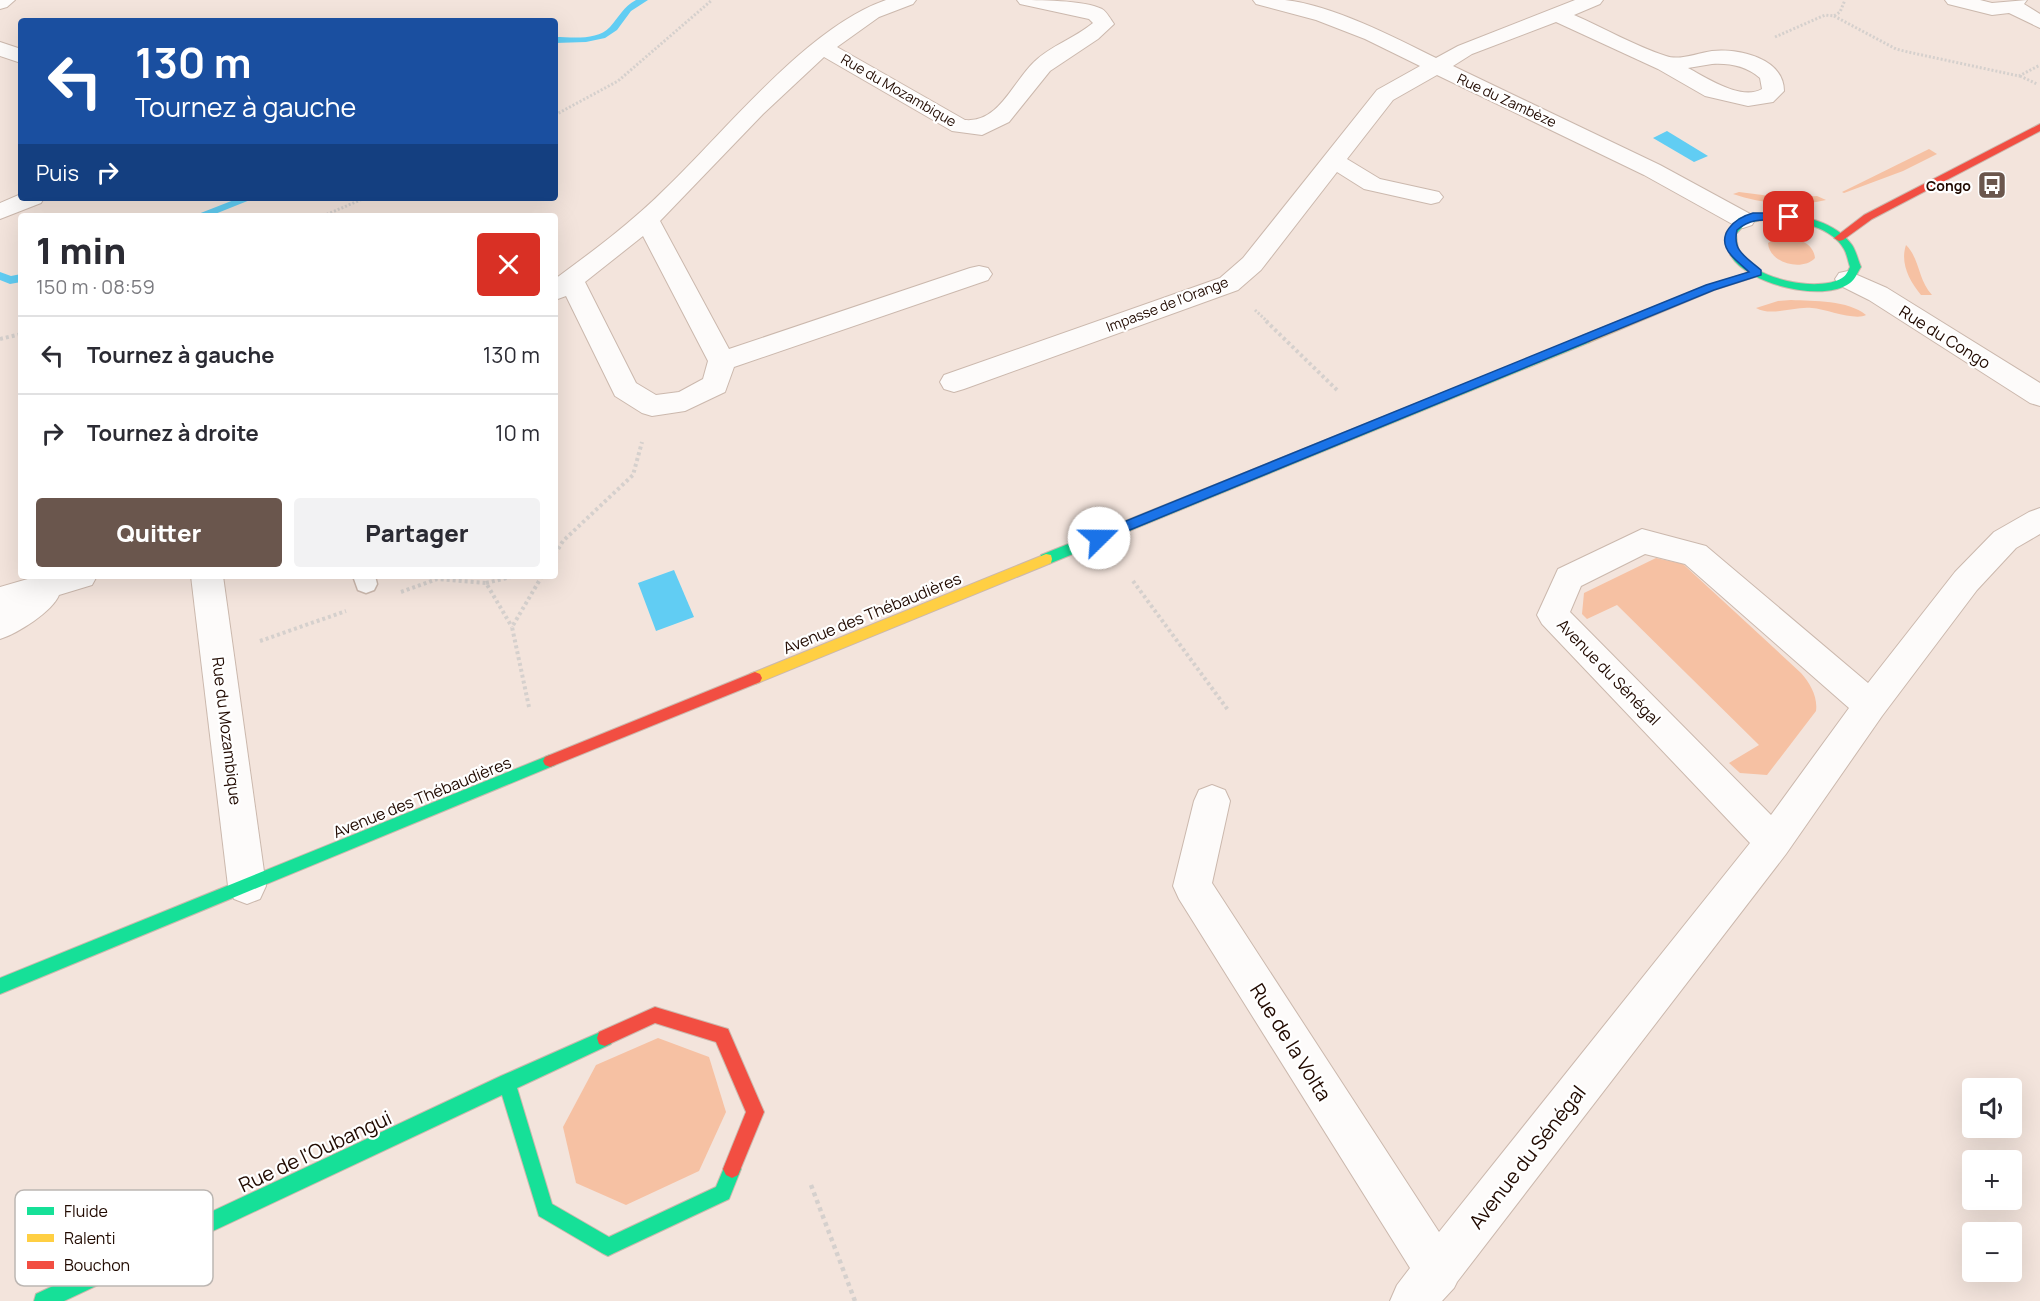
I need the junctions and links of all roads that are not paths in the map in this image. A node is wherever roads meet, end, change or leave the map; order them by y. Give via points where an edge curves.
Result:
1 (5, 0) edge
2 (906, 0) edge
3 (1027, 0) edge
4 (1593, 0) edge
5 (1955, 0) edge
6 (1278, 1) edge
7 (0, 3) edge
8 (2015, 3) edge
9 (1558, 15) junction
10 (2040, 22) edge
11 (0, 48) edge
12 (824, 48) junction
13 (18, 56) edge
14 (1666, 64) junction
15 (1436, 67) junction
16 (2040, 127) edge
17 (1333, 160) junction
18 (1431, 197) dead end
19 (25, 201) edge
20 (0, 212) edge
21 (647, 220) junction
22 (1743, 220) junction
23 (1839, 238) junction
24 (1757, 273) junction
25 (979, 274) dead end
26 (1848, 279) junction
27 (563, 286) edge
28 (722, 361) junction
29 (954, 382) dead end
30 (2040, 396) edge
31 (2040, 520) edge
32 (207, 579) edge
33 (72, 580) edge
34 (0, 600) edge
35 (0, 626) edge
36 (1870, 706) junction
37 (1212, 801) dead end
38 (1773, 842) junction
39 (247, 886) junction
40 (0, 986) edge
41 (507, 1082) junction
42 (213, 1221) edge
43 (75, 1286) edge
44 (1425, 1286) edge
45 (43, 1301) edge

1 - 7 street
2 - 12 street, Rue du Mozambique via 875,12
3 - 12 street, Rue du Mozambique via 1096,14 1104,24 1042,66 1001,117 982,128 960,126
4 - 9 street, Impasse de l'Orange
5 - 8 street via 1992,9
6 - 15 street, Rue du Zambèze via 1347,24
8 - 10 street
9 - 14 street
9 - 15 street, Impasse de l'Orange via 1465,50
11 - 13 street
12 - 21 street, Rue du Mozambique
14 - 14 street via 1698,84 1732,97 1765,97 1773,91 1773,81 1766,72 1739,58 1712,56 1684,64
15 - 17 street, Impasse de l'Orange via 1385,95
15 - 22 street, Rue du Zambèze via 1652,170
16 - 23 street via 1868,218
17 - 18 street via 1372,184
17 - 29 street, Impasse de l'Orange via 1251,264 1229,284
19 - 20 street
21 - 27 street, Rue du Mozambique
21 - 28 street
22 - 23 street via 1767,215 1789,217 1813,223
22 - 24 street via 1733,228 1730,244 1737,257
23 - 26 street via 1854,260 1855,268
24 - 26 street via 1801,288 1829,288
24 - 39 street, Avenue des Thébaudières via 1710,288
25 - 28 street
26 - 30 street, Rue du Congo
27 - 28 street, Rue du Mozambique via 624,389 652,406 685,401 715,385
31 - 36 street, Avenue du Sénégal via 2005,540 1966,581
32 - 39 street, Rue du Mozambique
33 - 34 street
33 - 35 street
36 - 38 street, Avenue du Sénégal
36 - 38 street, Avenue du Sénégal via 1695,555 1642,541 1569,578 1553,615
37 - 44 street, Rue de la Volta via 1192,886
38 - 44 street, Avenue du Sénégal
39 - 40 street, Avenue des Thébaudières
41 - 41 street, Rue de l'Oubangui via 545,1210 608,1247 723,1192 755,1112 722,1035 655,1015
41 - 42 street, Rue de l'Oubangui
43 - 45 street, Rue de l'Oubangui

